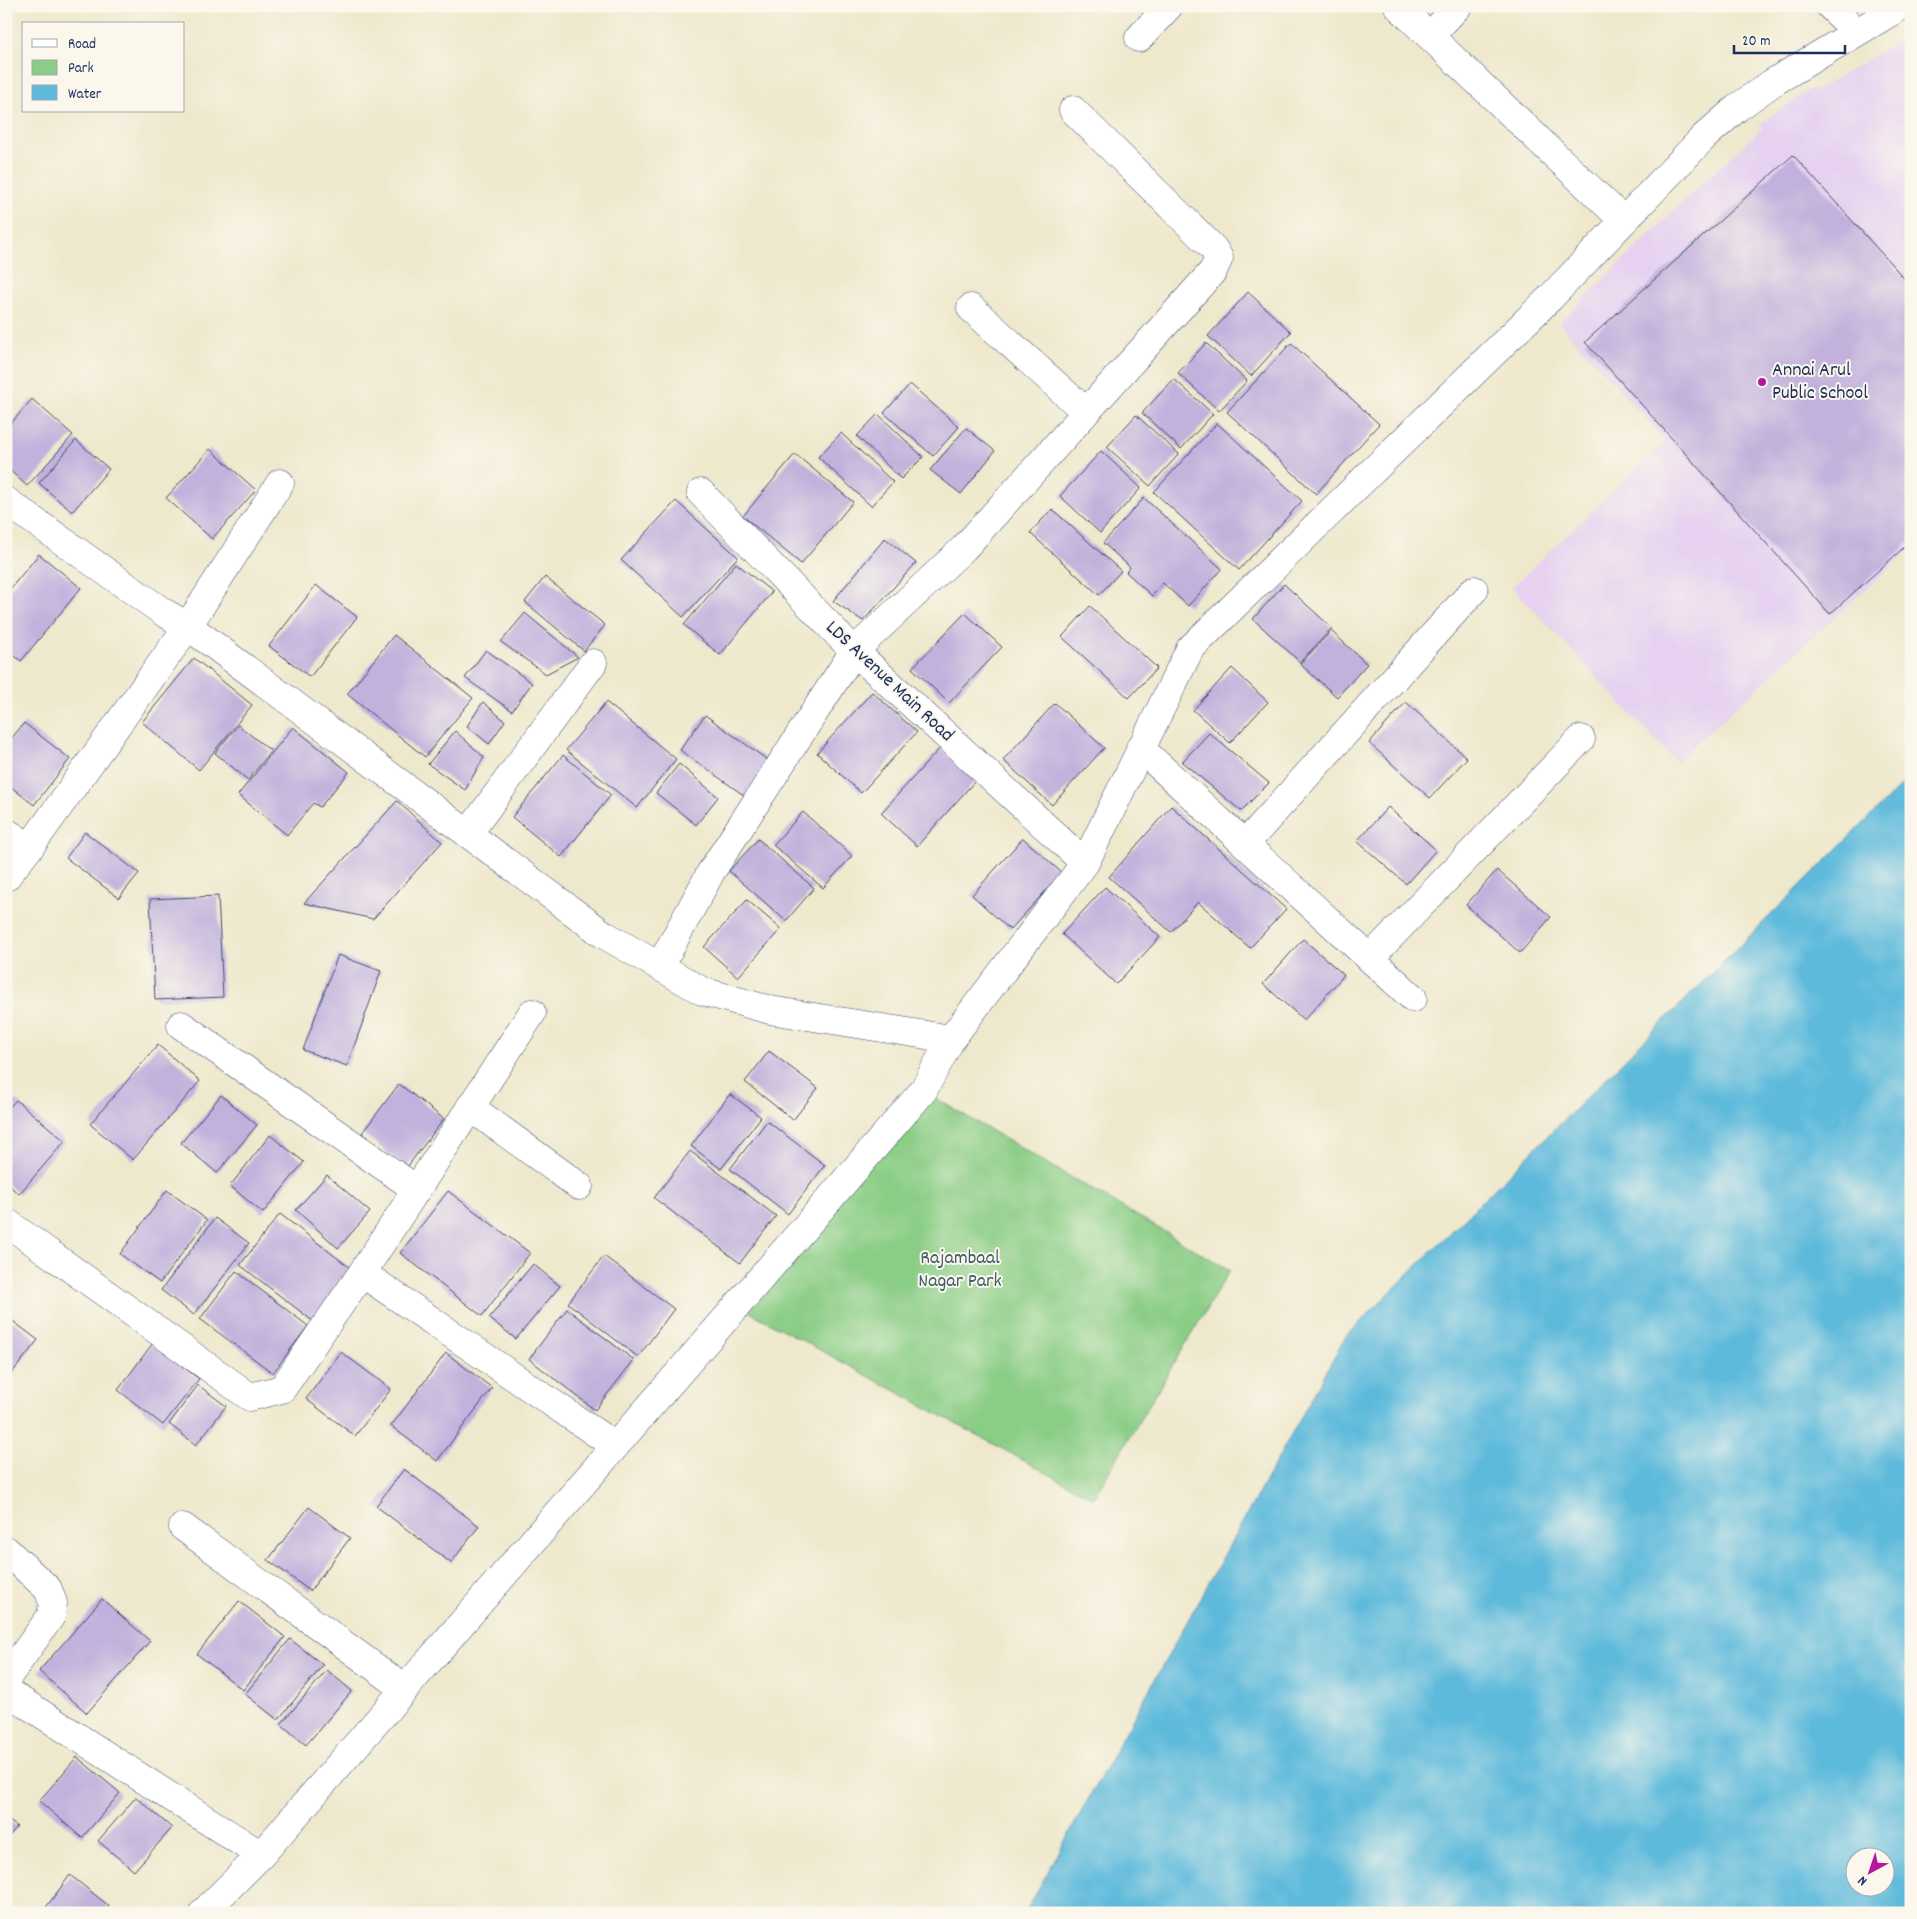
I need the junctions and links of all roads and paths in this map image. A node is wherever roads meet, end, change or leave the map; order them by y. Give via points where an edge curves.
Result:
1 (1169, 6) edge
2 (1398, 6) edge
3 (1458, 6) edge
4 (1830, 6) edge
5 (1901, 6) edge
6 (1857, 32) junction
7 (1430, 36) junction
8 (1140, 38) dead end
9 (1073, 110) dead end
10 (1623, 220) junction
11 (971, 308) dead end
12 (1086, 412) junction
13 (280, 482) dead end
14 (701, 493) dead end
15 (6, 501) edge
16 (1474, 590) dead end
17 (188, 626) junction
18 (854, 651) junction
19 (593, 663) dead end
20 (1581, 739) dead end
21 (1140, 748) junction
22 (6, 832) edge
23 (468, 834) junction
24 (1245, 844) junction
25 (30, 847) junction
26 (1085, 863) junction
27 (6, 877) edge
28 (1370, 958) junction
29 (660, 966) junction
30 (1412, 998) dead end
31 (532, 1013) dead end
32 (181, 1025) dead end
33 (951, 1039) junction
34 (470, 1107) junction
35 (579, 1186) dead end
36 (416, 1189) junction
37 (6, 1222) edge
38 (362, 1274) junction
39 (615, 1446) junction
40 (183, 1527) dead end
41 (6, 1550) edge
42 (6, 1679) edge
43 (405, 1689) junction
44 (6, 1690) edge
45 (261, 1855) junction
46 (203, 1913) edge

1 - 8 street
2 - 7 street
3 - 7 street
4 - 6 street
5 - 6 street
6 - 10 street via 1737,108
7 - 10 street
9 - 12 street via 1213,248 1218,258 1213,271
10 - 21 street via 1551,297 1190,649
11 - 12 street
12 - 18 street via 964,548
13 - 17 street
14 - 18 street, LDS Avenue Main Road
15 - 17 street via 163,612
16 - 24 street
17 - 23 street
17 - 25 street
18 - 26 street, LDS Avenue Main Road
18 - 29 street via 712,872
19 - 23 street
20 - 28 street
21 - 24 street
21 - 26 street
22 - 25 street
23 - 29 street via 603,934
24 - 28 street
25 - 27 street
26 - 33 street
28 - 30 street
29 - 33 street via 702,990 770,1010
31 - 34 street
32 - 36 street
33 - 39 street via 923,1091
34 - 35 street
34 - 36 street
36 - 38 street
37 - 38 street via 250,1397 282,1389
38 - 39 street
39 - 43 street
40 - 43 street
41 - 42 street via 48,1589 54,1603 51,1616
43 - 45 street
44 - 45 street
45 - 46 street

